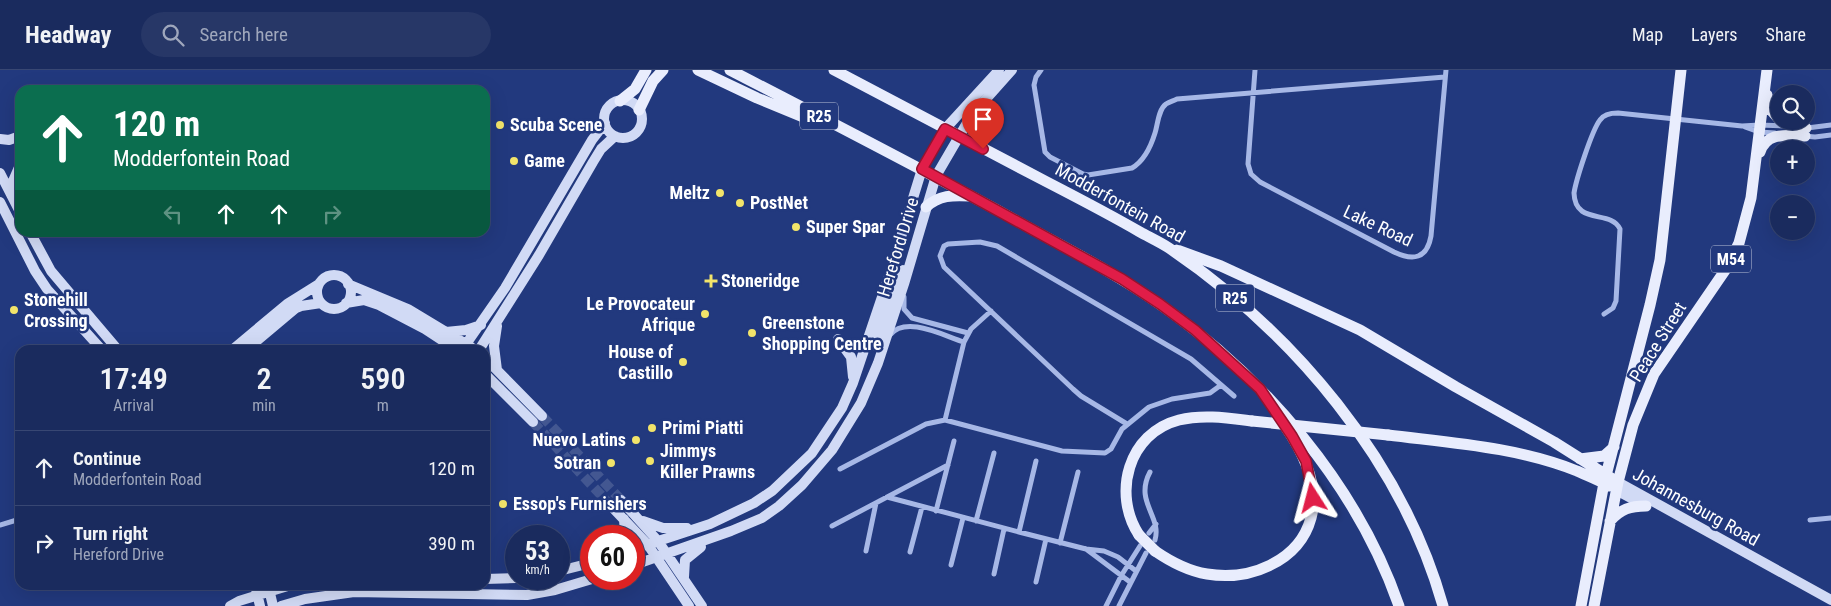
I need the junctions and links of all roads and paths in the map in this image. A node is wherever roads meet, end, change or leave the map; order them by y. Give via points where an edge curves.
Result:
1 (646, 70) edge
2 (663, 70) edge
3 (698, 70) edge
4 (730, 70) edge
5 (834, 70) edge
6 (999, 70) edge
7 (1012, 70) edge
8 (1041, 70) edge
9 (1255, 70) edge
10 (1446, 70) edge
11 (1681, 70) edge
12 (1766, 73) edge
13 (1445, 77) junction
14 (1253, 92) junction
15 (620, 101) junction
16 (1770, 109) edge
17 (639, 110) junction
18 (1675, 119) junction
19 (605, 123) junction
20 (1831, 125) edge
21 (1760, 128) junction
22 (945, 129) junction
23 (1801, 130) edge
24 (1805, 132) junction
25 (851, 133) junction
26 (1831, 135) edge
27 (615, 136) junction
28 (959, 136) junction
29 (15, 138) edge
30 (0, 139) edge
31 (1755, 166) junction
32 (922, 169) junction
33 (0, 173) edge
34 (936, 176) junction
35 (15, 177) edge
36 (15, 192) edge
37 (972, 196) junction
38 (15, 202) edge
39 (1, 205) edge
40 (926, 207) junction
41 (15, 233) edge
42 (17, 237) edge
43 (33, 237) edge
44 (1168, 247) junction
45 (912, 259) junction
46 (319, 284) junction
47 (348, 284) junction
48 (904, 284) junction
49 (321, 303) junction
50 (346, 303) junction
51 (990, 311) junction
52 (1604, 314) dead end
53 (498, 322) junction
54 (481, 325) junction
55 (968, 332) junction
56 (443, 335) junction
57 (838, 339) dead end
58 (885, 341) junction
59 (964, 342) junction
60 (97, 345) edge
61 (114, 345) edge
62 (238, 345) edge
63 (252, 345) edge
64 (444, 345) edge
65 (452, 345) edge
66 (463, 345) edge
67 (473, 345) edge
68 (475, 345) edge
69 (866, 348) junction
70 (490, 363) edge
71 (497, 370) junction
72 (490, 382) edge
73 (853, 383) junction
74 (1221, 385) junction
75 (1260, 389) junction
76 (1234, 396) dead end
77 (542, 416) tunnel mouth
78 (945, 420) junction
79 (533, 422) tunnel mouth
80 (1127, 424) junction
81 (954, 441) dead end
82 (1614, 447) junction
83 (994, 453) dead end
84 (1580, 460) junction
85 (1036, 461) dead end
86 (948, 465) junction
87 (840, 469) dead end
88 (1078, 472) dead end
89 (1150, 472) dead end
90 (1606, 479) junction
91 (1617, 486) junction
92 (887, 497) junction
93 (621, 500) tunnel mouth
94 (876, 503) junction
95 (1646, 506) junction
96 (922, 507) junction
97 (613, 508) tunnel mouth
98 (936, 511) junction
99 (963, 518) junction
100 (1831, 518) edge
101 (624, 519) junction
102 (15, 520) edge
103 (640, 520) junction
104 (1810, 520) dead end
105 (976, 521) junction
106 (1610, 521) junction
107 (710, 524) junction
108 (1156, 524) junction
109 (0, 525) edge
110 (624, 525) edge
111 (832, 526) dead end
112 (1004, 529) junction
113 (730, 531) junction
114 (1019, 532) junction
115 (1143, 538) junction
116 (1046, 539) junction
117 (1060, 542) junction
118 (653, 543) junction
119 (645, 546) edge
120 (1152, 548) junction
121 (1086, 549) junction
122 (866, 551) dead end
123 (910, 552) dead end
124 (668, 554) junction
125 (657, 558) junction
126 (1759, 561) junction
127 (645, 562) edge
128 (1128, 564) junction
129 (951, 565) dead end
130 (1136, 572) junction
131 (994, 574) dead end
132 (1121, 576) junction
133 (505, 578) edge
134 (684, 578) junction
135 (490, 579) edge
136 (1036, 582) dead end
137 (1130, 582) junction
138 (580, 583) edge
139 (245, 590) edge
140 (257, 590) edge
141 (269, 590) edge
142 (1831, 600) edge
143 (234, 603) edge
144 (260, 606) edge
145 (273, 606) edge
146 (281, 606) edge
147 (689, 606) edge
148 (702, 606) edge
149 (1106, 606) edge
150 (1119, 606) edge
151 (1399, 606) edge
152 (1443, 606) edge
153 (1581, 606) edge
154 (1594, 606) edge

1 - 15 main road via 635,89
2 - 17 main road
3 - 25 main road via 812,121
4 - 25 main road, R25
5 - 22 main road, Modderfontein Road / R25
6 - 22 street, Hereford Drive
7 - 28 street, Hereford Drive via 971,116
8 - 14 street via 1034,85 1045,152 1088,175 1137,165 1155,135 1160,114 1171,101
9 - 14 street, Lake Road
10 - 13 street, Lake Road
11 - 18 main road, Peace Street
12 - 16 main road
12 - 21 main road, Peace Street / M54
13 - 14 street
13 - 14 street, Lake Road via 1431,236 1427,250 1411,258 1254,178 1248,168
15 - 17 street via 633,103
15 - 19 street via 609,107
17 - 27 street via 642,124 635,134 624,138
18 - 21 street
18 - 52 street via 1618,113 1605,115 1600,119 1574,187 1574,200 1580,211 1614,221 1620,230 1616,301
18 - 82 main road, Peace Street via 1660,260
19 - 27 street
19 - 54 street
20 - 24 street
21 - 24 street
21 - 24 street
21 - 31 main road, Peace Street / M54
22 - 28 main road, Modderfontein Road / R25
22 - 32 street, Hereford Drive
23 - 24 main road
24 - 26 street via 1815,137
24 - 31 main road via 1769,138 1761,147
25 - 32 main road, R25
27 - 53 street via 593,162
28 - 34 street, Hereford Drive
28 - 44 main road, Modderfontein Road / R25
29 - 30 street
31 - 91 main road, Peace Street / M54 via 1739,243 1721,277 1654,374 1633,425
32 - 34 main road, R25
32 - 69 street, Hereford Drive
33 - 38 street
34 - 37 main road, R25
34 - 40 street, Hereford Drive
35 - 36 street
37 - 40 main road via 944,197
37 - 75 main road, R25 via 1122,279 1160,304 1195,330
39 - 41 street
40 - 45 street, Hereford Drive
42 - 60 street via 47,289
43 - 61 street via 51,271
44 - 84 main road via 1221,266 1345,323
44 - 152 main road, Modderfontein Road / R25 via 1246,307 1305,364 1340,407 1401,502 1429,564
45 - 48 street, Hereford Drive
45 - 69 street via 896,286 875,344
46 - 47 street via 332,275 342,277
46 - 49 street via 317,294
46 - 62 street via 287,304
47 - 50 street via 350,296
47 - 56 street via 393,302
48 - 55 street via 904,309 912,318
48 - 58 street, Hereford Drive
49 - 50 street via 333,309
49 - 63 street via 296,308
50 - 56 street via 371,301
51 - 55 street
51 - 74 street via 944,267 940,256 944,246 980,242 997,246 1191,359
51 - 80 street via 1081,396
53 - 68 street
53 - 71 street via 494,346
54 - 56 street
54 - 67 street
55 - 59 street
56 - 64 street
56 - 65 street
56 - 66 street
57 - 73 street via 851,357
58 - 59 street via 898,328 907,326
58 - 113 street, Hereford Drive via 861,403 832,450 779,506 762,518
59 - 78 street
69 - 73 street, Hereford Drive
70 - 71 street
71 - 77 street
72 - 79 street
73 - 107 street, Hereford Drive via 825,434 793,472 754,503
74 - 76 street
74 - 80 street via 1210,393 1149,407
75 - 120 main road via 1306,461 1313,498 1312,517 1301,540 1273,565 1233,576 1192,570
75 - 151 main road, R25 via 1305,439 1335,481 1358,518
78 - 80 street via 1062,451 1089,452 1108,452
78 - 87 street via 926,424
81 - 86 street
82 - 84 main road via 1604,456
82 - 90 main road, Peace Street
83 - 105 street
84 - 90 main road
85 - 114 street
86 - 92 street
86 - 98 street
88 - 117 street
89 - 108 street via 1145,493
90 - 91 main road
90 - 115 main road, bridge via 1545,459 1458,443 1252,420 1191,418 1177,420 1145,441 1129,467 1125,500 1128,515
90 - 153 main road, Peace Street
91 - 95 street, Johannesburg Road
91 - 106 main road, Peace Street / M54
91 - 126 street, Johannesburg Road
92 - 94 street
92 - 96 street
93 - 103 street
94 - 111 street
94 - 122 street
95 - 106 main road via 1624,509
95 - 126 street, Johannesburg Road
96 - 98 street
96 - 123 street
97 - 101 street
98 - 99 street
99 - 105 street
99 - 129 street
100 - 104 street
101 - 110 street
101 - 118 street
102 - 109 street
103 - 107 street via 668,529
103 - 118 street
105 - 112 street
106 - 154 main road, Peace Street / M54
107 - 118 street, Hereford Drive
108 - 115 street
108 - 120 street via 1157,534
112 - 114 street
112 - 131 street
113 - 124 street, Hereford Drive
113 - 134 street via 688,556
114 - 116 street
115 - 120 main road, bridge
115 - 128 street
116 - 117 street
116 - 136 street
117 - 121 street
118 - 119 street, Hereford Drive
118 - 124 street
118 - 125 street
120 - 130 street
121 - 128 street via 1111,554
121 - 132 street
124 - 125 street, Hereford Drive
124 - 134 street
125 - 127 street, Hereford Drive
125 - 147 street
126 - 142 street, Johannesburg Road
128 - 130 street
128 - 132 street
130 - 137 street
132 - 137 street
132 - 149 street
133 - 135 street
134 - 148 street
137 - 150 street
138 - 146 street via 527,595 354,592
139 - 143 street
140 - 143 street
140 - 144 street
141 - 145 street

